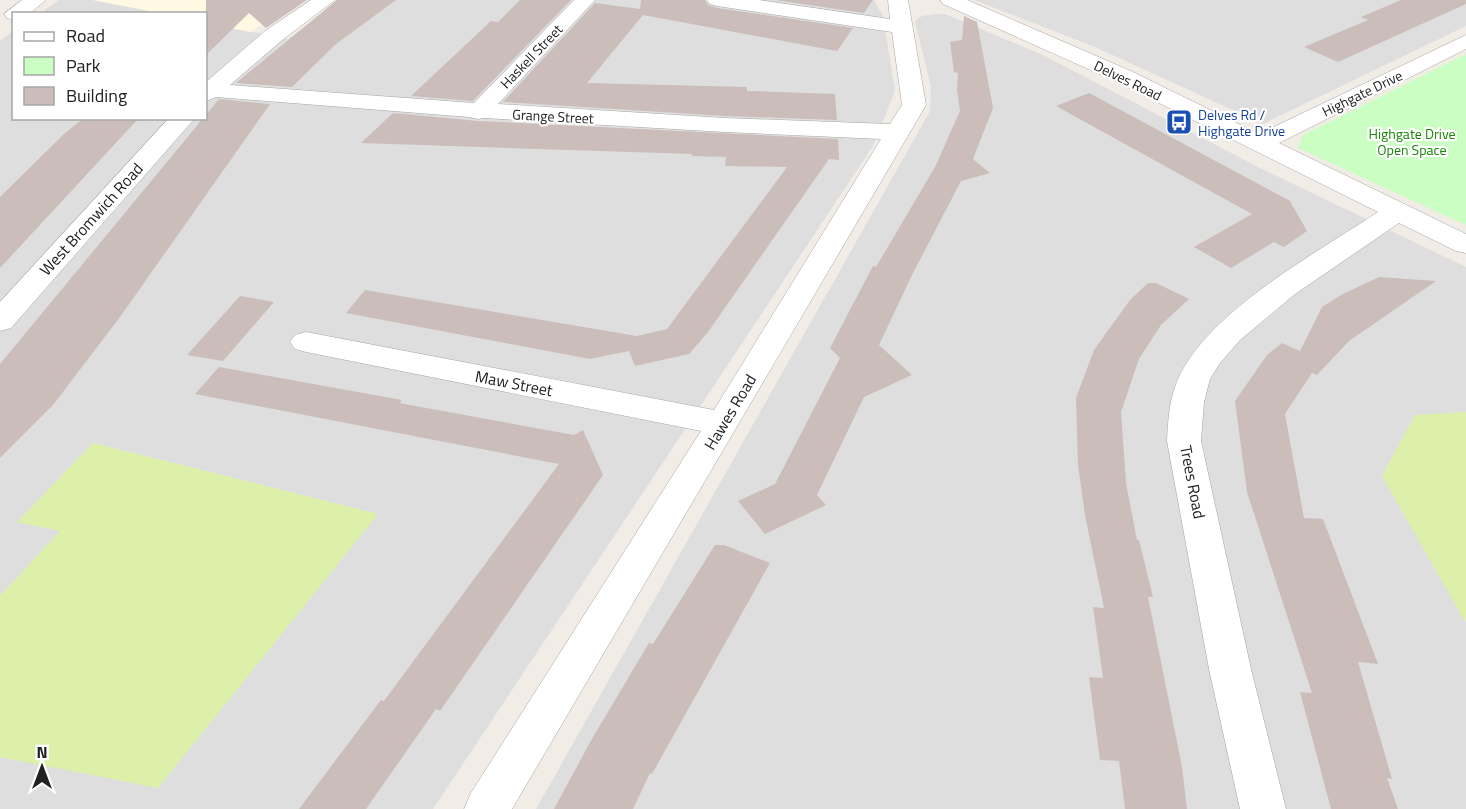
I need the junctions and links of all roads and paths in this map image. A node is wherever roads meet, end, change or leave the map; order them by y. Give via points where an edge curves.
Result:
1 (36, 0) edge
2 (325, 0) edge
3 (585, 0) edge
4 (717, 0) edge
5 (950, 0) edge
6 (17, 12) edge
7 (899, 13) edge
8 (1466, 41) edge
9 (208, 92) edge
10 (478, 112) junction
11 (181, 120) edge
12 (897, 132) junction
13 (1258, 144) junction
14 (1397, 212) junction
15 (1466, 244) edge
16 (0, 321) edge
17 (306, 342) dead end
18 (723, 424) junction
19 (487, 809) edge
20 (1263, 809) edge

1 - 6 street
2 - 9 street via 273,36
3 - 10 street, Haskell Street
4 - 7 street
5 - 13 street, Delves Road via 1123,76
7 - 12 street, Hawes Road via 913,78 914,105
8 - 13 street, Highgate Drive
9 - 10 street, Grange Street
10 - 12 street, Grange Street
11 - 16 street, West Bromwich Road
12 - 18 street, Hawes Road
13 - 14 street, Delves Road
14 - 15 street, Delves Road
14 - 20 street, Trees Road via 1265,302 1217,347 1195,378 1185,410 1184,441
17 - 18 street, Maw Street
18 - 19 street, Hawes Road

